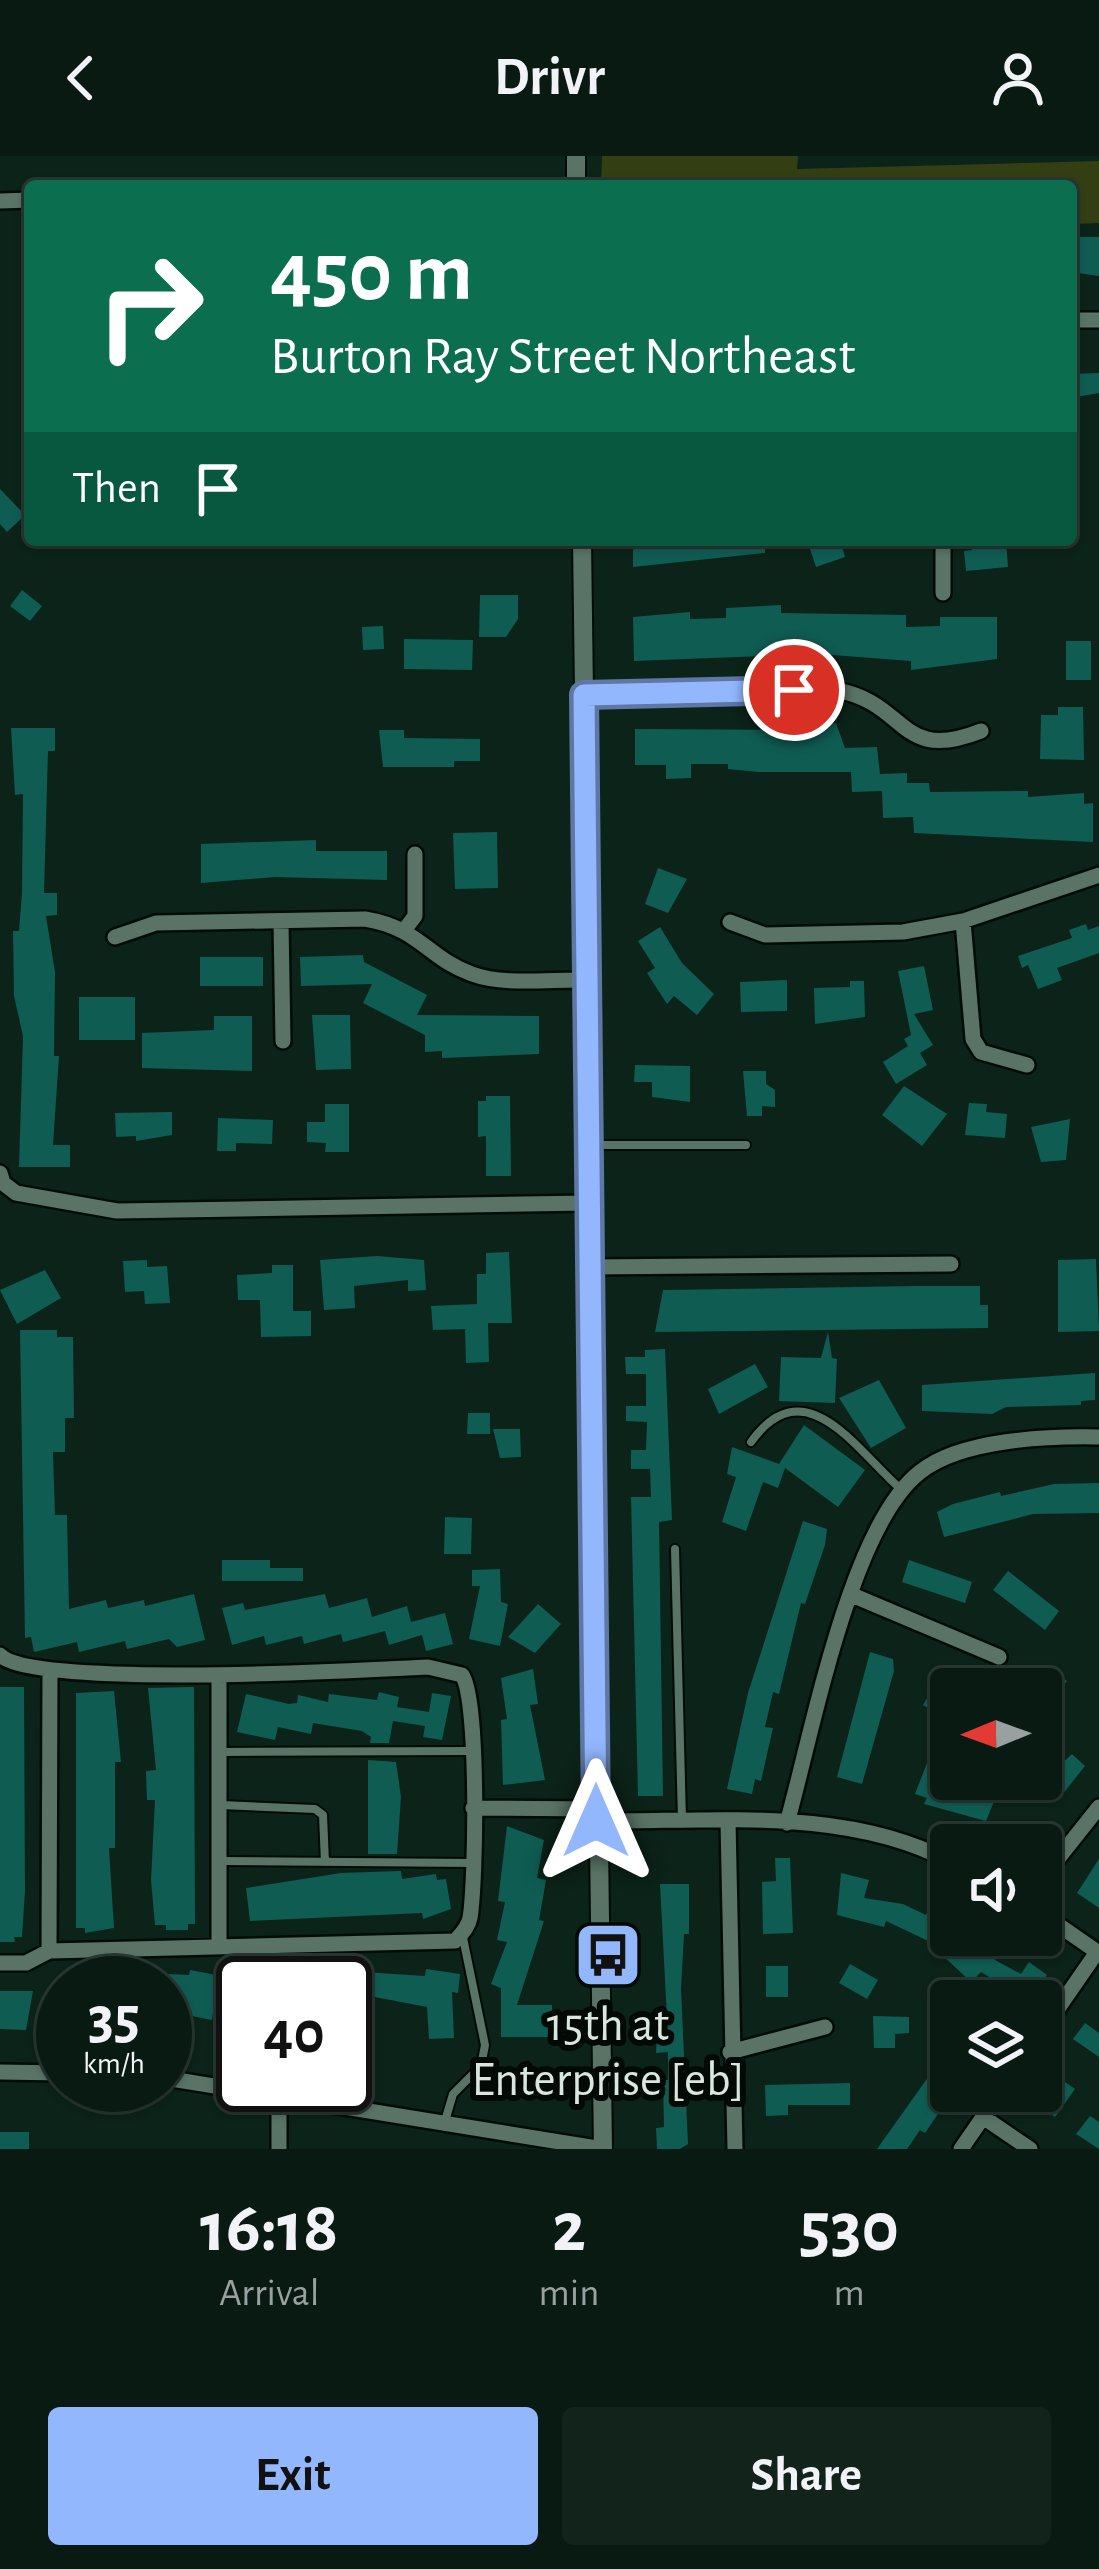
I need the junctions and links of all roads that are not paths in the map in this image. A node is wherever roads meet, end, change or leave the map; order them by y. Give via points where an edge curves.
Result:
1 (582, 546) edge
2 (943, 546) edge
3 (943, 593) dead end
4 (584, 695) junction
5 (981, 731) dead end
6 (415, 854) dead end
7 (1099, 874) edge
8 (963, 921) junction
9 (281, 922) junction
10 (730, 922) dead end
11 (405, 929) junction
12 (115, 937) dead end
13 (586, 980) junction
14 (283, 1041) dead end
15 (1027, 1065) dead end
16 (588, 1145) junction
17 (746, 1145) dead end
18 (0, 1173) edge
19 (589, 1203) junction
20 (951, 1264) dead end
21 (589, 1267) junction
22 (1099, 1437) edge
23 (751, 1442) dead end
24 (903, 1491) junction
25 (675, 1549) dead end
26 (852, 1595) junction
27 (0, 1655) edge
28 (999, 1657) dead end
29 (50, 1670) junction
30 (219, 1675) junction
31 (471, 1751) junction
32 (219, 1752) junction
33 (219, 1805) junction
34 (1099, 1807) edge
35 (473, 1808) junction
36 (596, 1815) junction
37 (682, 1822) junction
38 (728, 1822) junction
39 (787, 1823) junction
40 (930, 1854) edge
41 (1062, 1854) edge
42 (219, 1861) junction
43 (325, 1862) junction
44 (473, 1863) junction
45 (1062, 1928) edge
46 (462, 1933) junction
47 (219, 1946) junction
48 (49, 1951) junction
49 (1098, 1953) edge
50 (0, 1963) edge
51 (1062, 2004) edge
52 (825, 2027) dead end
53 (730, 2052) junction
54 (0, 2072) edge
55 (36, 2073) edge
56 (372, 2110) edge
57 (279, 2112) edge
58 (986, 2112) edge
59 (983, 2116) junction
60 (445, 2122) junction
61 (280, 2149) edge
62 (602, 2149) edge
63 (735, 2149) edge
64 (962, 2149) edge
65 (1030, 2149) edge

1 - 4 street
2 - 3 street
4 - 5 street via 836,689 875,701 929,744
4 - 13 street
6 - 11 street via 415,916
7 - 8 street
8 - 10 street via 902,932 765,935
8 - 15 street via 973,1039 981,1052
9 - 11 street via 365,919
9 - 12 street via 156,923
9 - 14 street
11 - 13 street via 478,977
13 - 16 street
16 - 17 lane
16 - 19 street
18 - 19 street via 16,1193 117,1211
19 - 21 street
20 - 21 street
21 - 36 street
22 - 24 street via 976,1448 921,1470
23 - 24 lane via 791,1412 814,1413 845,1430
24 - 26 street via 863,1557
25 - 37 lane
26 - 28 street
26 - 39 street
27 - 29 street via 20,1668
29 - 30 street
29 - 48 street
30 - 31 street via 448,1670 470,1687
30 - 32 street
31 - 32 lane
31 - 35 street
32 - 33 street
33 - 42 street
33 - 43 lane via 315,1809 323,1815
34 - 41 street
35 - 36 street
35 - 44 street
36 - 37 street
36 - 62 street
37 - 38 street
38 - 39 street
38 - 53 street
39 - 40 street via 876,1833
42 - 43 lane
42 - 47 street
43 - 44 lane
44 - 46 street via 470,1924
45 - 49 street
46 - 47 street via 428,1945
46 - 60 lane via 485,2045 481,2066 453,2094
47 - 48 street
48 - 50 street via 26,1963
49 - 51 street
52 - 53 street
53 - 63 street
54 - 55 street
56 - 60 street
57 - 61 street
58 - 59 street
59 - 64 street
59 - 65 street
60 - 62 street

